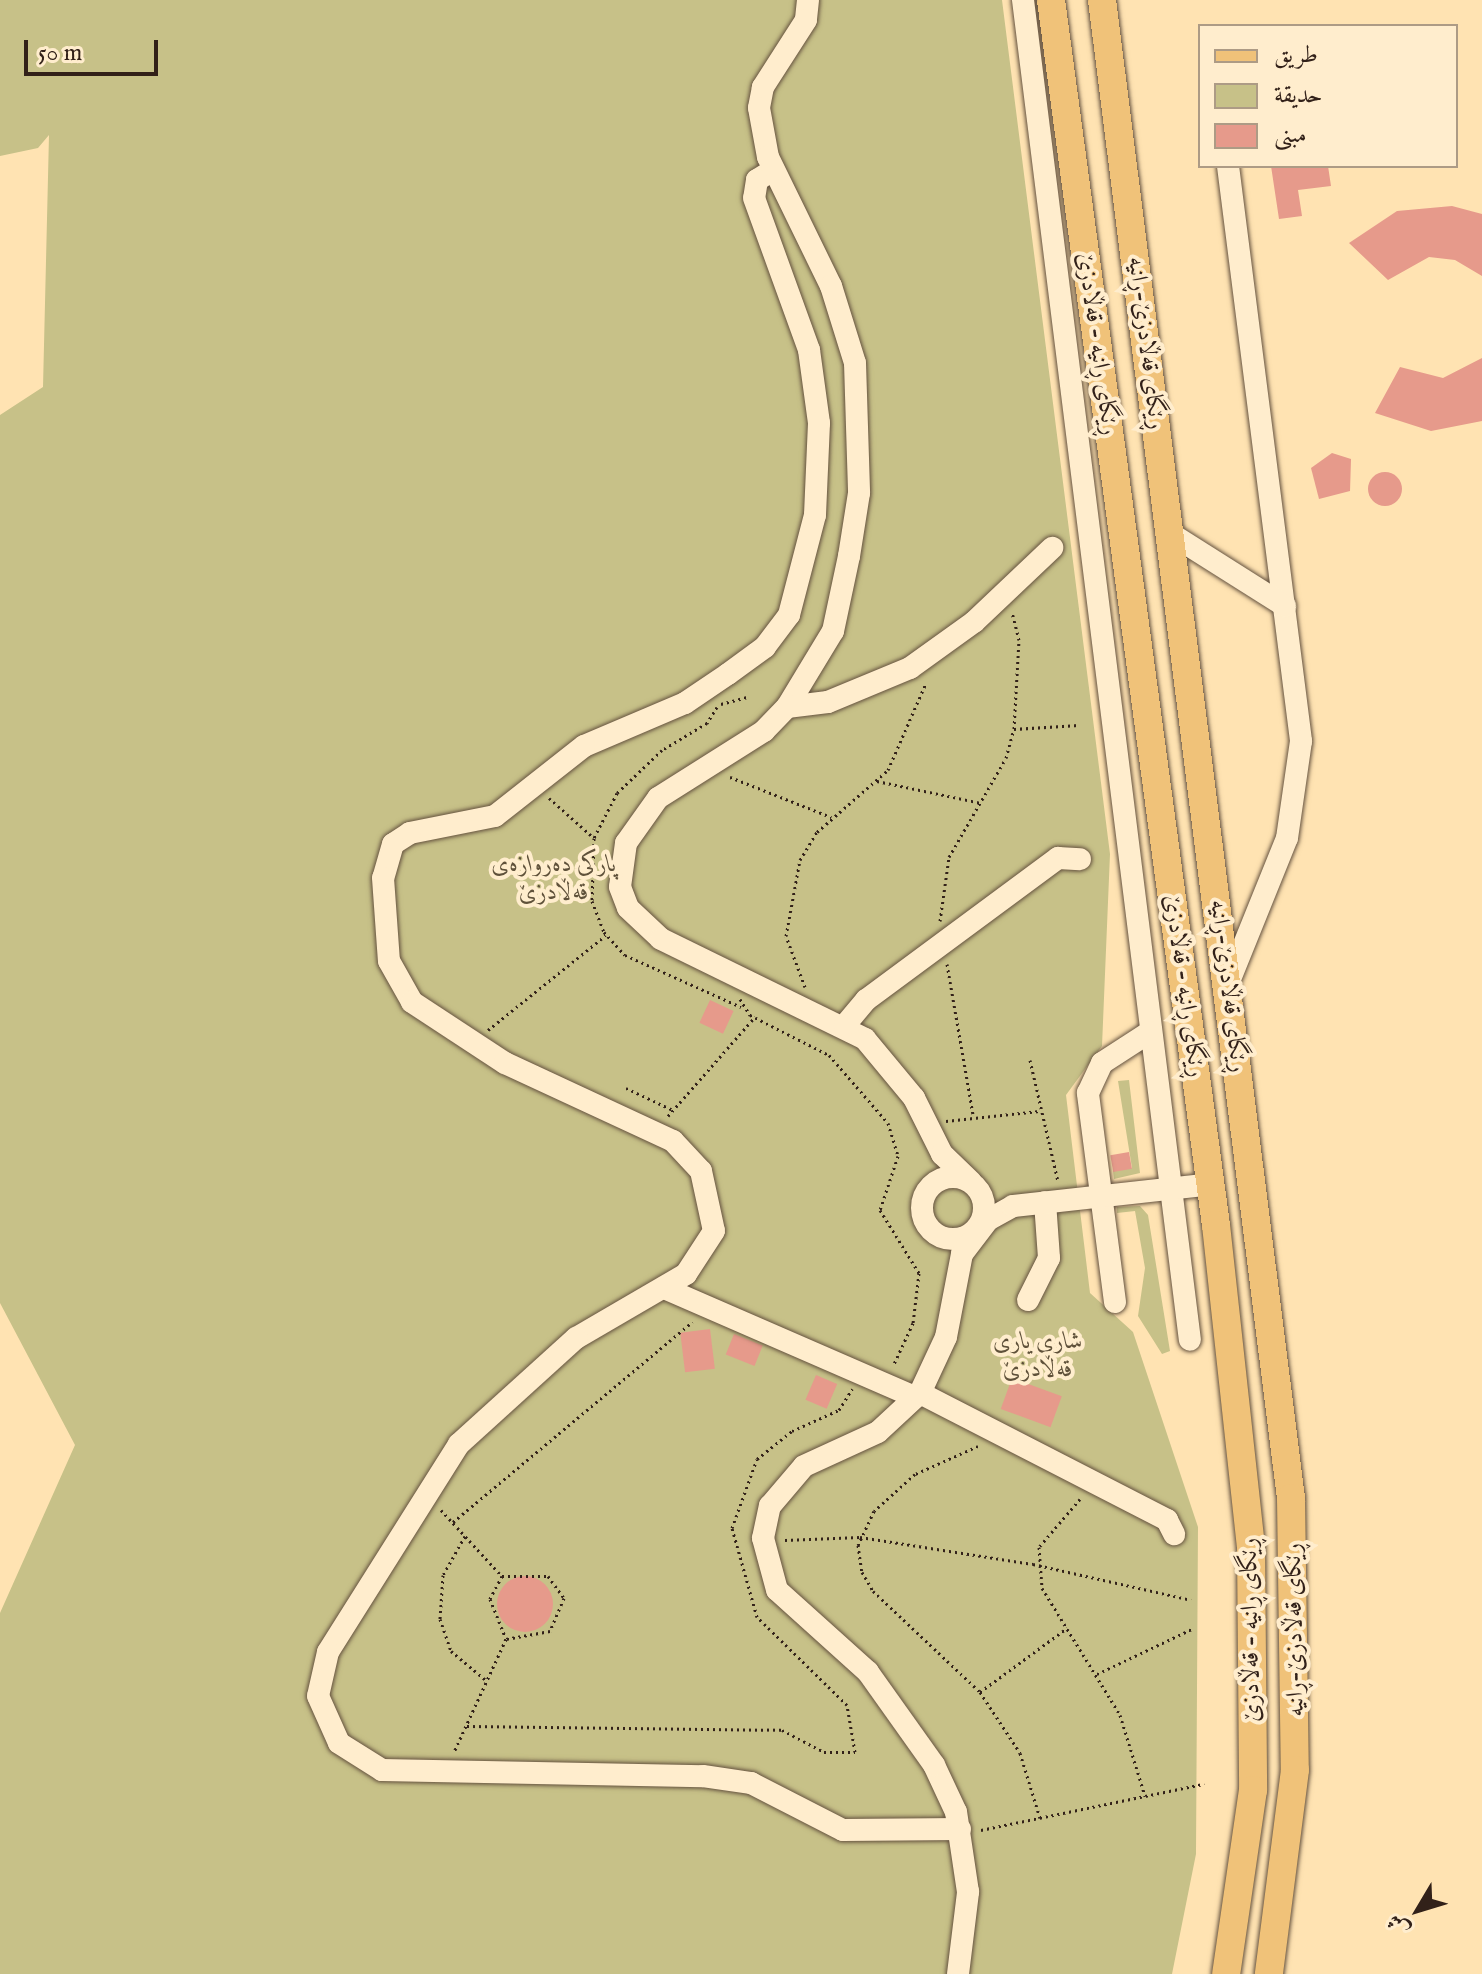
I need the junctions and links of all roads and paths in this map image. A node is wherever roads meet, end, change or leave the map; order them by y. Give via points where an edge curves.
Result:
1 (808, 0) edge
2 (1023, 0) edge
3 (1051, 0) edge
4 (1102, 0) edge
5 (1228, 168) edge
6 (773, 170) junction
7 (1171, 534) junction
8 (1052, 548) dead end
9 (1006, 593) junction
10 (1285, 606) junction
11 (927, 656) junction
12 (748, 697) dead end
13 (714, 698) dead end
14 (717, 705) junction
15 (787, 707) junction
16 (1079, 725) dead end
17 (1014, 729) junction
18 (722, 775) dead end
19 (877, 781) junction
20 (545, 794) dead end
21 (981, 803) junction
22 (832, 817) junction
23 (594, 838) junction
24 (1080, 859) dead end
25 (606, 935) junction
26 (943, 943) junction
27 (1228, 984) junction
28 (743, 991) dead end
29 (807, 991) dead end
30 (741, 1007) junction
31 (755, 1017) junction
32 (845, 1025) junction
33 (1150, 1032) junction
34 (480, 1036) dead end
35 (1030, 1060) dead end
36 (626, 1088) dead end
37 (673, 1110) junction
38 (1039, 1111) junction
39 (973, 1114) junction
40 (660, 1125) dead end
41 (938, 1132) junction
42 (1211, 1184) junction
43 (974, 1185) junction
44 (1169, 1188) junction
45 (926, 1192) junction
46 (1052, 1194) junction
47 (1099, 1196) junction
48 (1013, 1206) junction
49 (978, 1228) junction
50 (939, 1237) junction
51 (958, 1267) junction
52 (664, 1288) junction
53 (1028, 1300) dead end
54 (1115, 1302) dead end
55 (709, 1308) junction
56 (1190, 1340) dead end
57 (857, 1372) junction
58 (884, 1384) junction
59 (918, 1395) junction
60 (1002, 1435) junction
61 (1099, 1485) junction
62 (433, 1501) dead end
63 (453, 1522) junction
64 (1174, 1534) dead end
65 (465, 1536) junction
66 (860, 1537) junction
67 (781, 1541) dead end
68 (1037, 1565) junction
69 (502, 1576) junction
70 (1191, 1600) dead end
71 (1067, 1628) junction
72 (1194, 1628) dead end
73 (506, 1639) junction
74 (1097, 1674) junction
75 (487, 1681) junction
76 (980, 1692) junction
77 (467, 1726) junction
78 (451, 1759) dead end
79 (1204, 1784) dead end
80 (1145, 1796) junction
81 (1040, 1818) junction
82 (969, 1830) junction
83 (958, 1974) edge
84 (1226, 1974) edge
85 (1269, 1974) edge

1 - 6 street via 806,20 763,87 759,108
2 - 33 street
3 - 42 main road, ڕێگای ڕانیە - قەڵادزێ
4 - 7 main road, ڕێگای قەڵادزێ-ڕانیە
5 - 10 street
6 - 15 street via 831,286 855,363 861,426 859,493 833,631
6 - 52 street via 757,180 754,198 800,322 819,412 815,515 789,615 765,647 728,674 685,703 584,746 505,810 410,833 393,844 383,878 389,961 412,1002 505,1063 673,1141 701,1171 714,1231 705,1254
7 - 10 street
7 - 27 main road, ڕێگای قەڵادزێ-ڕانیە
8 - 9 street
9 - 11 street
9 - 17 path via 1019,640
10 - 27 street via 1301,741 1296,805 1274,879
11 - 15 street via 828,702
11 - 19 path via 913,723
12 - 14 path
13 - 14 path
14 - 23 path via 707,723 634,772
15 - 32 street via 753,739 658,798 626,843 620,887 628,908 661,939
16 - 17 path
17 - 21 path
18 - 22 path
19 - 21 path
19 - 22 path
20 - 23 path
21 - 26 path via 946,868
22 - 29 path via 805,845 786,914 796,971
23 - 25 path via 592,901
24 - 26 street via 1058,858
25 - 30 path via 660,975
25 - 34 path
26 - 32 street via 866,1000
26 - 39 path
27 - 85 main road, ڕێگای قەڵادزێ-ڕانیە via 1297,1599 1293,1819
28 - 30 path
30 - 31 path
31 - 37 path
31 - 58 path via 829,1055 858,1081 897,1146 880,1210 915,1265 919,1290
32 - 41 street via 887,1063
33 - 44 street
33 - 47 street via 1102,1063 1088,1093
35 - 38 path
36 - 37 path
37 - 40 path
38 - 39 path
38 - 46 path via 1049,1116
39 - 41 path
41 - 43 street
41 - 45 street
42 - 44 street
42 - 84 main road, ڕێگای ڕانیە - قەڵادزێ via 1251,1545 1254,1647 1250,1828
43 - 45 street via 951,1176
43 - 48 street
43 - 49 street via 985,1208
44 - 47 street
44 - 56 street
45 - 50 street via 924,1222
46 - 47 street
46 - 48 street
46 - 53 street via 1049,1258
47 - 54 street
48 - 49 street
49 - 50 street via 960,1239
49 - 51 street
50 - 51 street
51 - 59 street via 946,1337
52 - 55 street
52 - 82 street via 561,1350 490,1411 437,1470 403,1542 328,1652 318,1696 330,1730 351,1754 382,1770 703,1776 751,1783 843,1830
55 - 57 street
55 - 63 path
57 - 58 street
57 - 77 path via 839,1410 792,1431 757,1459 732,1528 757,1617 847,1705 855,1752 824,1752 782,1730
58 - 59 street
59 - 60 street
59 - 82 street via 878,1432 784,1482 768,1517 766,1567 777,1590 868,1672 902,1715
60 - 61 street
60 - 66 path via 915,1474 874,1511
61 - 64 street via 1167,1520
61 - 68 path via 1050,1528
62 - 63 path
63 - 65 path
65 - 69 path
65 - 75 path via 443,1575 440,1619 451,1651
66 - 67 path
66 - 68 path
66 - 76 path via 862,1572 873,1591
68 - 70 path
68 - 71 path via 1042,1588
69 - 73 path via 490,1599
69 - 73 path via 548,1576 564,1598 550,1631
71 - 74 path
71 - 76 path
72 - 74 path
73 - 75 path
74 - 80 path via 1120,1715
75 - 77 path
76 - 81 path via 1020,1753
77 - 78 path
79 - 80 path
80 - 81 path
81 - 82 path
82 - 83 street

